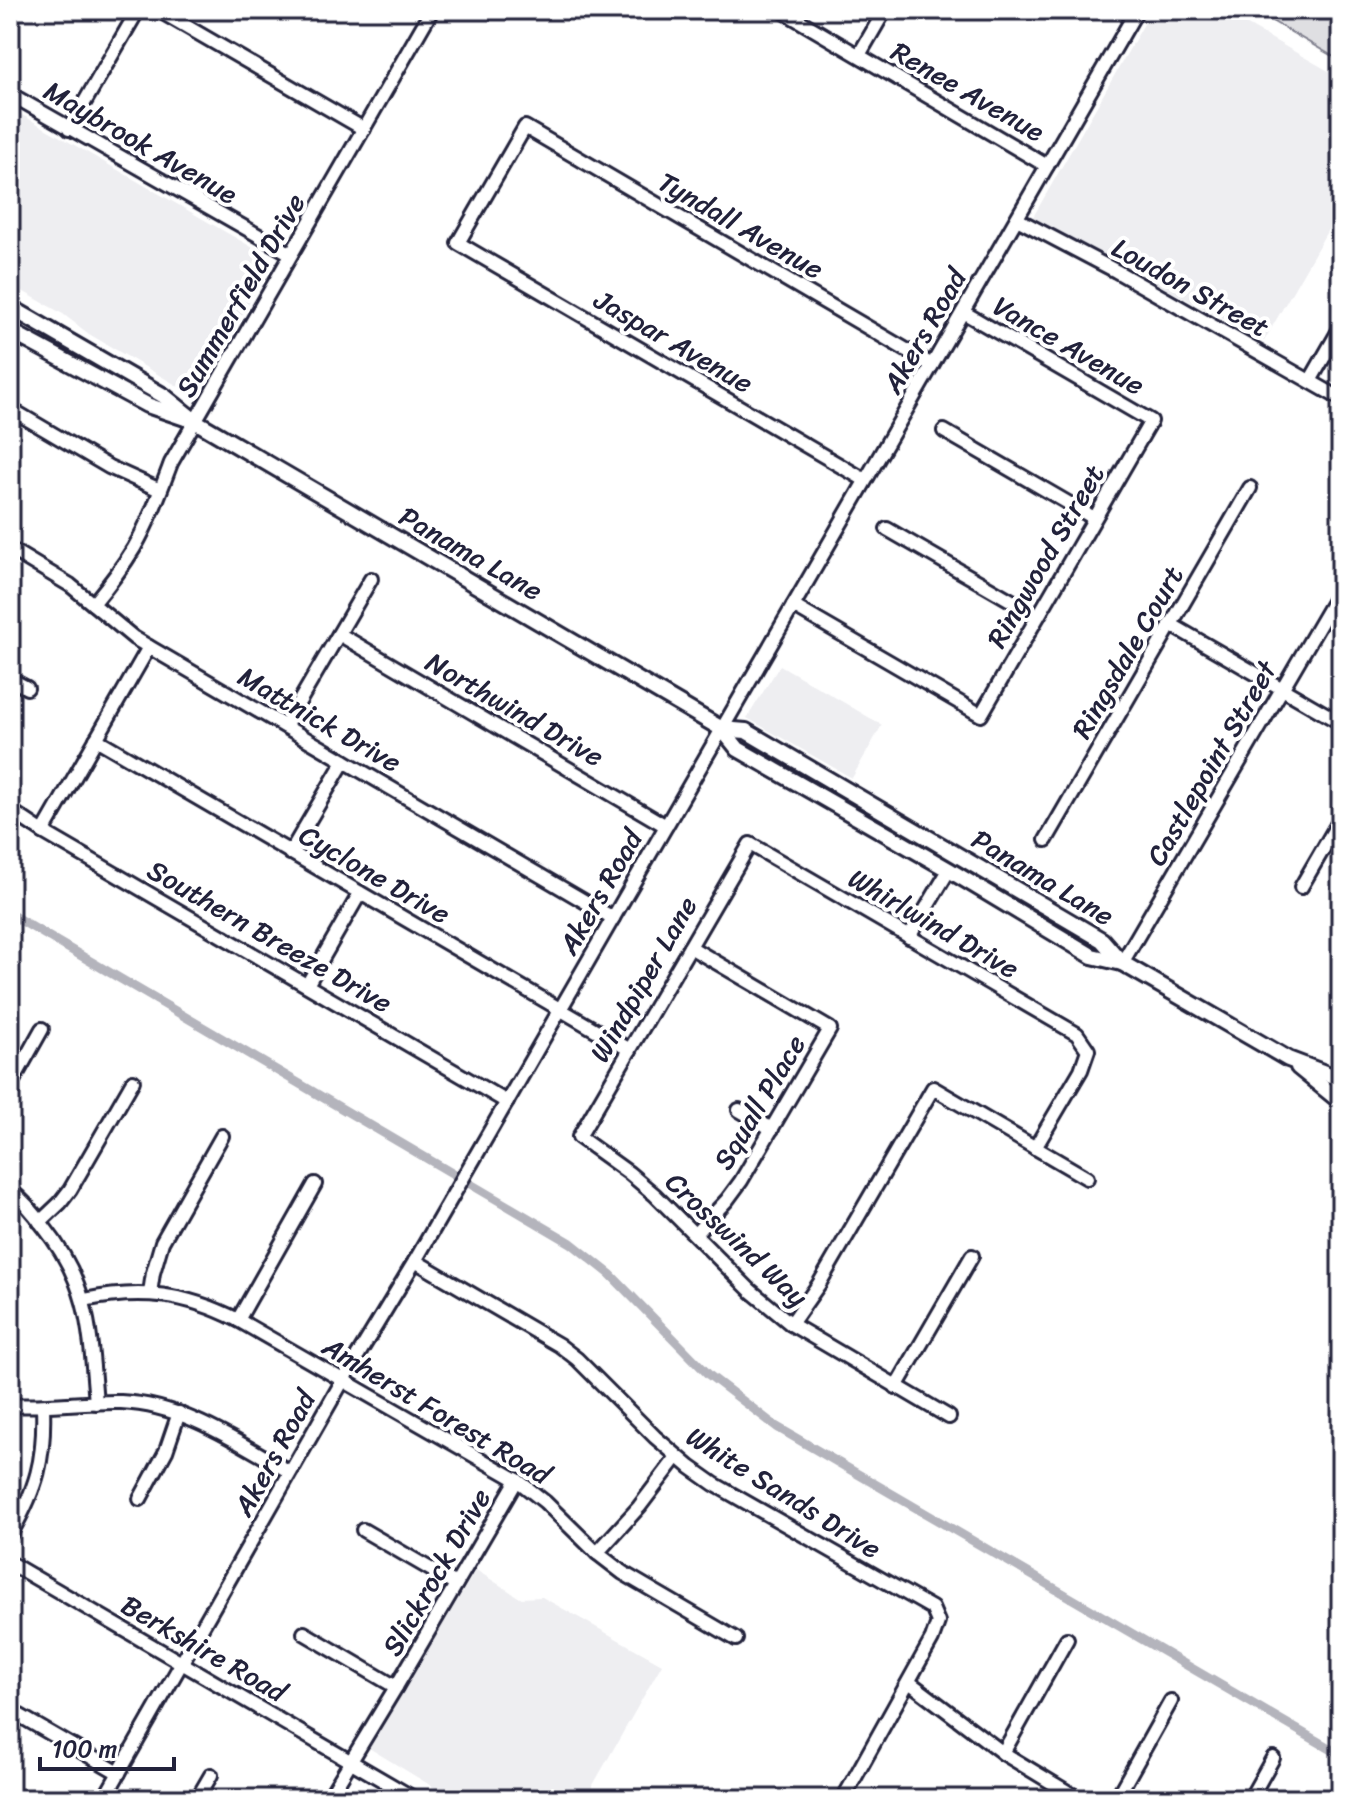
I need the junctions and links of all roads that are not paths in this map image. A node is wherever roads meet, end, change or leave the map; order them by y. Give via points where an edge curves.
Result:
1 (138, 10) edge
2 (158, 10) edge
3 (432, 10) edge
4 (781, 10) edge
5 (885, 10) edge
6 (1137, 10) edge
7 (859, 55) junction
8 (10, 94) edge
9 (69, 129) junction
10 (364, 129) junction
11 (1047, 166) junction
12 (1017, 219) junction
13 (458, 243) joint
14 (291, 254) junction
15 (10, 307) edge
16 (963, 312) junction
17 (10, 316) edge
18 (1341, 327) edge
19 (10, 331) edge
20 (55, 333) junction
21 (932, 365) junction
22 (1310, 381) junction
23 (1341, 399) edge
24 (19, 414) dead end
25 (195, 421) junction
26 (1151, 421) joint
27 (944, 431) dead end
28 (865, 480) junction
29 (1250, 488) dead end
30 (160, 490) junction
31 (1094, 518) junction
32 (887, 529) dead end
33 (10, 549) edge
34 (371, 579) dead end
35 (1341, 588) edge
36 (93, 604) junction
37 (793, 606) junction
38 (1038, 616) junction
39 (1170, 624) junction
40 (339, 634) junction
41 (149, 647) junction
42 (10, 679) edge
43 (27, 688) dead end
44 (1282, 689) junction
45 (1341, 723) edge
46 (285, 726) junction
47 (722, 729) junction
48 (96, 739) junction
49 (344, 761) junction
50 (10, 810) edge
51 (1341, 818) edge
52 (666, 826) junction
53 (43, 832) junction
54 (1046, 840) dead end
55 (750, 844) joint
56 (290, 853) junction
57 (949, 870) junction
58 (1301, 887) dead end
59 (360, 893) junction
60 (1022, 893) junction
61 (613, 918) junction
62 (909, 937) junction
63 (690, 947) junction
64 (1122, 963) junction
65 (307, 985) junction
66 (560, 1010) junction
67 (42, 1029) dead end
68 (630, 1050) junction
69 (1293, 1063) junction
70 (133, 1081) dead end
71 (1341, 1081) edge
72 (10, 1086) edge
73 (507, 1102) junction
74 (1341, 1102) edge
75 (739, 1110) dead end
76 (772, 1129) junction
77 (222, 1136) dead end
78 (579, 1137) joint
79 (1035, 1148) junction
80 (1087, 1178) dead end
81 (315, 1184) dead end
82 (10, 1190) edge
83 (40, 1222) junction
84 (695, 1234) junction
85 (972, 1256) dead end
86 (415, 1261) junction
87 (150, 1293) junction
88 (84, 1300) junction
89 (238, 1320) junction
90 (791, 1324) junction
91 (343, 1380) junction
92 (896, 1387) junction
93 (96, 1403) junction
94 (10, 1405) edge
95 (43, 1406) junction
96 (179, 1413) junction
97 (949, 1417) dead end
98 (677, 1457) junction
99 (290, 1472) junction
100 (517, 1480) junction
101 (140, 1499) dead end
102 (363, 1530) dead end
103 (10, 1535) edge
104 (597, 1553) junction
105 (10, 1563) edge
106 (456, 1584) junction
107 (304, 1633) dead end
108 (736, 1639) dead end
109 (1067, 1639) dead end
110 (183, 1663) junction
111 (909, 1682) junction
112 (396, 1687) junction
113 (1171, 1701) dead end
114 (10, 1710) edge
115 (1003, 1753) junction
116 (1273, 1758) dead end
117 (350, 1761) junction
118 (119, 1773) junction
119 (211, 1775) dead end
120 (104, 1799) edge
121 (197, 1799) edge
122 (328, 1799) edge
123 (415, 1799) edge
124 (843, 1799) edge
125 (1079, 1799) edge
126 (1116, 1799) edge
127 (1250, 1799) edge

1 - 9 street
2 - 10 street
3 - 10 street, Summerfield Drive
4 - 7 street, Renee Avenue
5 - 7 street
6 - 11 street, Akers Road
7 - 11 street, Renee Avenue
8 - 9 street, Maybrook Avenue
9 - 14 street, Maybrook Avenue
10 - 14 street, Summerfield Drive
11 - 12 street, Akers Road
12 - 16 street, Akers Road
12 - 22 street, Loudon Street
13 - 21 street, Tyndall Avenue via 525,127
13 - 28 street, Jaspar Avenue
14 - 25 street, Summerfield Drive
15 - 20 main road, Panama Lane
16 - 21 street, Akers Road
16 - 26 street, Vance Avenue
17 - 20 main road
18 - 22 street
19 - 25 main road, Panama Lane via 147,405
20 - 25 main road, Panama Lane via 164,396
21 - 28 street, Akers Road
22 - 23 street, Loudon Street
24 - 30 street
25 - 30 street, Summerfield Drive
25 - 47 main road, Panama Lane
26 - 31 street, Ringwood Street
27 - 31 street
28 - 37 street, Akers Road
29 - 39 street, Ringsdale Court
30 - 36 street, Summerfield Drive via 135,547
31 - 38 street, Ringwood Street
32 - 38 street
33 - 36 street, Mattnick Drive
34 - 40 street
35 - 44 street, Castlepoint Street
36 - 41 street, Mattnick Drive
37 - 38 street, Ringwood Street via 981,715
37 - 47 street, Akers Road
39 - 44 street
39 - 54 street, Ringsdale Court
40 - 46 street
40 - 52 street, Northwind Drive
41 - 46 street, Mattnick Drive
41 - 48 street
42 - 43 street
44 - 45 street
44 - 64 street, Castlepoint Street
46 - 49 street, Mattnick Drive
47 - 52 street, Akers Road
47 - 57 main road, Panama Lane via 738,749
47 - 60 main road, Panama Lane via 746,731
48 - 53 street
48 - 56 street, Cyclone Drive
49 - 56 street
49 - 61 street, Mattnick Drive
50 - 53 street, Southern Breeze Drive
51 - 58 street
52 - 61 street, Akers Road
53 - 65 street, Southern Breeze Drive
55 - 62 street, Whirlwind Drive
55 - 63 street, Windpiper Lane
56 - 59 street, Cyclone Drive
57 - 60 main road via 961,868
57 - 62 street
57 - 64 main road, Panama Lane via 1092,956
59 - 65 street
59 - 66 street, Cyclone Drive
60 - 64 main road, Panama Lane via 1102,940
61 - 66 street, Akers Road
62 - 79 street, Whirlwind Drive via 1077,1034 1088,1050
63 - 68 street, Windpiper Lane
63 - 76 street, Squall Place via 830,1029
64 - 69 main road, Panama Lane
65 - 73 street, Southern Breeze Drive
66 - 68 street, Cyclone Drive
66 - 73 street, Akers Road
67 - 72 street
68 - 78 street, Windpiper Lane
69 - 71 main road via 1334,1084
69 - 74 main road, Panama Lane
70 - 83 street via 70,1190
73 - 86 street, Akers Road
75 - 76 street
76 - 84 street, Squall Place via 734,1191
77 - 87 street via 162,1242
78 - 84 street, Crosswind Way via 629,1173
79 - 80 street
79 - 90 street via 933,1088
81 - 89 street
82 - 83 street
83 - 88 street via 57,1243
84 - 90 street, Crosswind Way
85 - 92 street
86 - 91 street, Akers Road
86 - 98 street, White Sands Drive via 559,1345
87 - 88 street, Amherst Forest Road
87 - 89 street, Amherst Forest Road via 200,1303
88 - 93 street
89 - 91 street, Amherst Forest Road
90 - 92 street, Crosswind Way
91 - 99 street, Akers Road
91 - 100 street, Amherst Forest Road
92 - 97 street, Crosswind Way
93 - 95 street
93 - 96 street via 141,1404
94 - 95 street
95 - 103 street via 40,1466
96 - 99 street
96 - 101 street
98 - 104 street
98 - 111 street, White Sands Drive via 714,1484 932,1608 938,1622
99 - 110 street, Akers Road
100 - 104 street, Amherst Forest Road
100 - 106 street, Slickrock Drive
102 - 106 street
104 - 108 street, Amherst Forest Road
105 - 110 street, Berkshire Road
106 - 112 street, Slickrock Drive
107 - 112 street
109 - 115 street
110 - 117 street, Berkshire Road
110 - 118 street, Akers Road
111 - 115 street
111 - 124 street, White Sands Drive
112 - 117 street, Slickrock Drive
113 - 126 street
114 - 118 street
115 - 125 street
116 - 127 street
117 - 122 street, Slickrock Drive
117 - 123 street, Berkshire Road
118 - 120 street, Akers Road
119 - 121 street

